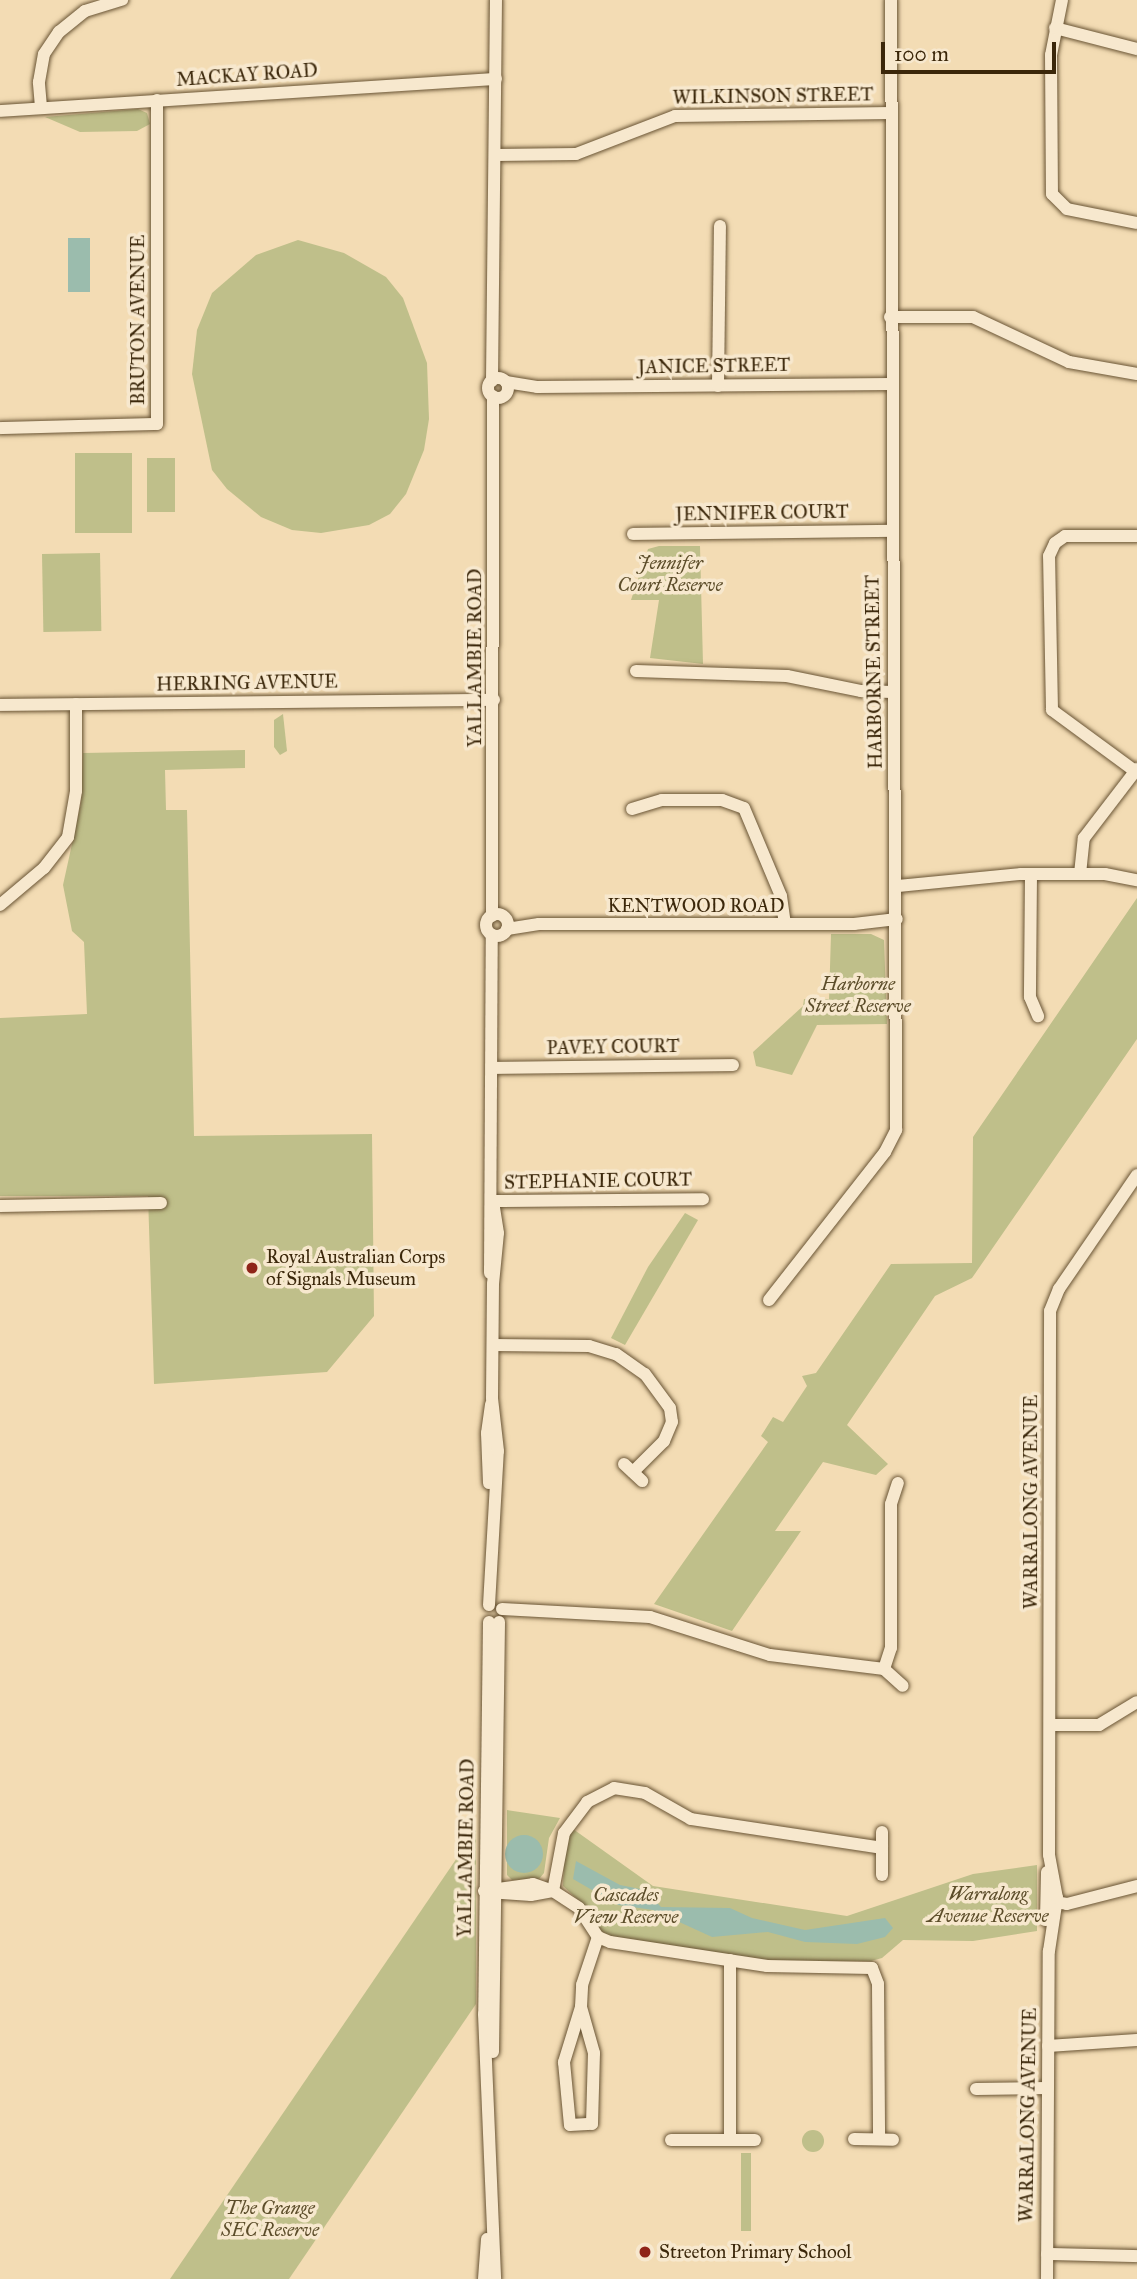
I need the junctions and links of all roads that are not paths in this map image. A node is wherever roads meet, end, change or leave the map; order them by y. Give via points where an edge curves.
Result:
1 (122, 0) edge
2 (496, 0) edge
3 (891, 0) edge
4 (1062, 0) edge
5 (1055, 28) junction
6 (1137, 49) edge
7 (496, 79) junction
8 (157, 100) junction
9 (41, 107) junction
10 (0, 111) edge
11 (891, 113) junction
12 (496, 155) junction
13 (1137, 223) edge
14 (720, 226) dead end
15 (890, 317) junction
16 (1137, 374) edge
17 (891, 384) junction
18 (719, 386) junction
19 (501, 388) junction
20 (0, 428) edge
21 (891, 531) junction
22 (633, 534) dead end
23 (1137, 536) edge
24 (636, 671) dead end
25 (892, 692) junction
26 (494, 700) junction
27 (76, 704) junction
28 (0, 705) edge
29 (1136, 770) edge
30 (632, 809) dead end
31 (1031, 874) junction
32 (1080, 874) junction
33 (898, 880) junction
34 (1137, 880) edge
35 (0, 905) edge
36 (785, 924) junction
37 (897, 924) junction
38 (500, 925) junction
39 (1038, 1016) dead end
40 (733, 1065) dead end
41 (493, 1068) junction
42 (1137, 1175) edge
43 (703, 1199) dead end
44 (493, 1201) junction
45 (161, 1203) dead end
46 (0, 1206) edge
47 (769, 1300) dead end
48 (492, 1345) junction
49 (633, 1473) dead end
50 (898, 1483) dead end
51 (496, 1614) junction
52 (884, 1669) junction
53 (903, 1686) dead end
54 (1137, 1702) edge
55 (1049, 1725) junction
56 (882, 1832) dead end
57 (881, 1848) junction
58 (882, 1875) dead end
59 (1137, 1886) edge
60 (492, 1891) junction
61 (553, 1891) junction
62 (1054, 1900) junction
63 (598, 1937) junction
64 (730, 1960) junction
65 (581, 2007) junction
66 (1137, 2040) edge
67 (1048, 2046) junction
68 (1046, 2088) junction
69 (976, 2089) dead end
70 (879, 2138) junction
71 (854, 2139) dead end
72 (671, 2140) dead end
73 (730, 2140) junction
74 (755, 2140) dead end
75 (893, 2140) dead end
76 (490, 2214) junction
77 (1137, 2256) edge
78 (1046, 2257) junction
79 (484, 2279) edge
80 (495, 2279) edge
81 (1046, 2279) edge

1 - 9 street via 85,11 60,32 44,54
2 - 7 street, YALLAMBIE ROAD
3 - 11 street, HARBORNE STREET
4 - 5 street
5 - 6 street
5 - 13 street via 1051,83 1055,200 1074,211
7 - 8 street, MACKAY ROAD
7 - 12 street, YALLAMBIE ROAD
8 - 9 street, MACKAY ROAD
8 - 20 street, BRUTON AVENUE via 158,424
9 - 10 street, MACKAY ROAD
11 - 12 street, WILKINSON STREET via 675,116 576,154
11 - 15 street, HARBORNE STREET
12 - 19 street, YALLAMBIE ROAD via 495,337
14 - 18 street
15 - 16 street via 973,317 1069,362
15 - 17 street, HARBORNE STREET
17 - 18 street, JANICE STREET
17 - 21 street, HARBORNE STREET
18 - 19 street, JANICE STREET
19 - 26 street, YALLAMBIE ROAD via 495,439
21 - 22 street, JENNIFER COURT
21 - 25 street, HARBORNE STREET
23 - 29 street via 1065,536 1055,542 1049,556 1052,710
24 - 25 street via 787,676 861,691
25 - 33 street, HARBORNE STREET
26 - 27 street, HERRING AVENUE
26 - 38 street, YALLAMBIE ROAD via 494,877
27 - 28 street, HERRING AVENUE
27 - 35 street via 76,791 68,836 44,868
29 - 32 street via 1084,838
30 - 36 street via 662,800 722,800 739,805 751,819 781,896
31 - 32 street
31 - 33 street via 958,881
31 - 39 street via 1030,998
32 - 34 street
33 - 37 street, HARBORNE STREET
36 - 37 street, KENTWOOD ROAD
36 - 38 street, KENTWOOD ROAD
37 - 47 street, HARBORNE STREET via 893,1138
38 - 41 street, YALLAMBIE ROAD
40 - 41 street, PAVEY COURT
41 - 44 street, YALLAMBIE ROAD
42 - 55 street, WARRALONG AVENUE via 1059,1289 1050,1311
43 - 44 street, STEPHANIE COURT
44 - 48 street, YALLAMBIE ROAD via 487,1244 493,1284
45 - 46 street
48 - 49 street via 589,1346 616,1354 645,1374 670,1408 671,1429
48 - 51 street, YALLAMBIE ROAD via 486,1444
50 - 52 street via 891,1504 891,1648
51 - 52 street via 650,1617 770,1655
51 - 60 street, YALLAMBIE ROAD
52 - 53 street
54 - 55 street via 1099,1725
55 - 62 street, WARRALONG AVENUE via 1049,1855
56 - 57 street
57 - 58 street
57 - 61 street via 691,1819 645,1793 614,1788 593,1797 570,1824 558,1853
59 - 62 street via 1087,1899
60 - 61 street via 533,1884
60 - 76 street, YALLAMBIE ROAD via 484,2014 490,2076
61 - 63 street via 579,1908
62 - 67 street, WARRALONG AVENUE
63 - 64 street
63 - 65 street via 582,1985
64 - 70 street via 875,1970
64 - 73 street
65 - 65 street via 564,2062 570,2125 592,2124 594,2053
66 - 67 street
67 - 68 street, WARRALONG AVENUE
68 - 69 street
68 - 78 street, WARRALONG AVENUE
70 - 71 street
70 - 75 street
72 - 73 street
73 - 74 street
76 - 79 street, YALLAMBIE ROAD
76 - 80 street, YALLAMBIE ROAD
77 - 78 street
78 - 81 street, WARRALONG AVENUE

